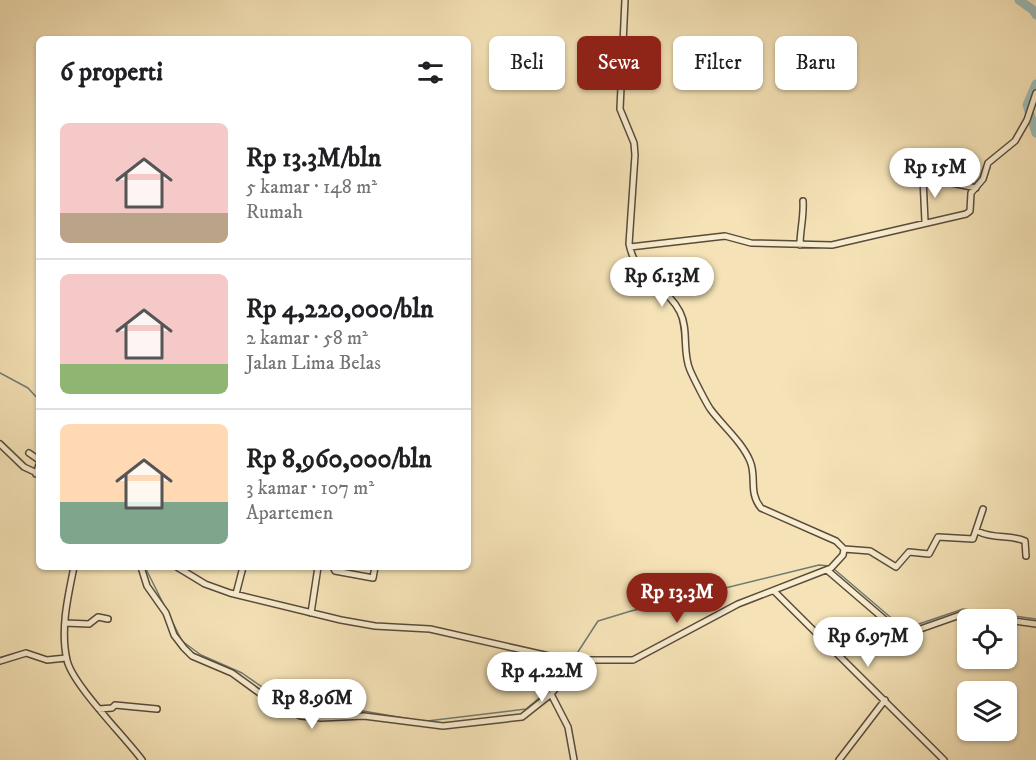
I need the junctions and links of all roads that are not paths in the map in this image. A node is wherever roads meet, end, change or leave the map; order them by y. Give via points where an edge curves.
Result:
1 (624, 0) edge
2 (1036, 93) edge
3 (923, 178) dead end
4 (947, 182) dead end
5 (976, 188) junction
6 (803, 201) dead end
7 (925, 222) junction
8 (800, 245) junction
9 (630, 247) junction
10 (0, 444) edge
11 (29, 453) dead end
12 (36, 458) edge
13 (36, 473) edge
14 (983, 509) dead end
15 (977, 531) junction
16 (844, 549) junction
17 (1026, 556) dead end
18 (831, 567) junction
19 (74, 570) edge
20 (142, 570) edge
21 (182, 570) edge
22 (242, 570) edge
23 (318, 570) edge
24 (334, 570) edge
25 (374, 570) edge
26 (775, 592) junction
27 (236, 594) junction
28 (311, 613) junction
29 (108, 619) dead end
30 (65, 623) junction
31 (1036, 624) edge
32 (66, 658) junction
33 (577, 660) junction
34 (0, 661) edge
35 (551, 694) junction
36 (885, 700) junction
37 (99, 709) junction
38 (157, 709) dead end
39 (142, 760) edge
40 (574, 760) edge
41 (839, 760) edge
42 (944, 760) edge

1 - 9 street via 620,109 635,155
2 - 5 street via 1028,120 1015,141 988,163
3 - 7 street
4 - 5 street
5 - 7 street via 966,214
6 - 8 street
7 - 8 street via 832,245
8 - 9 street via 751,243 725,236
9 - 16 street via 639,271 679,309 690,370 708,407 751,462 754,500 761,508 824,535
10 - 13 street
11 - 12 street
14 - 15 street
15 - 16 street via 972,539 938,537 929,554 910,551 896,567 868,550
15 - 17 street via 991,537 1025,541
16 - 18 street
18 - 26 street
18 - 31 street via 898,631 909,633 963,614
19 - 30 street
20 - 35 street via 174,635 192,656 232,673 276,705 301,716 364,716 443,726 522,717
21 - 27 street via 205,584
22 - 27 street
23 - 28 street
24 - 25 street via 373,578
26 - 33 street via 738,604 633,660
26 - 36 street
27 - 28 street
28 - 33 street via 375,626 430,629 524,652
29 - 30 street via 98,617 89,624
30 - 32 street
32 - 34 street via 47,660 26,653
32 - 37 street
33 - 35 street
35 - 40 street via 568,727
36 - 41 street
36 - 42 street
37 - 38 street via 115,705
37 - 39 street

